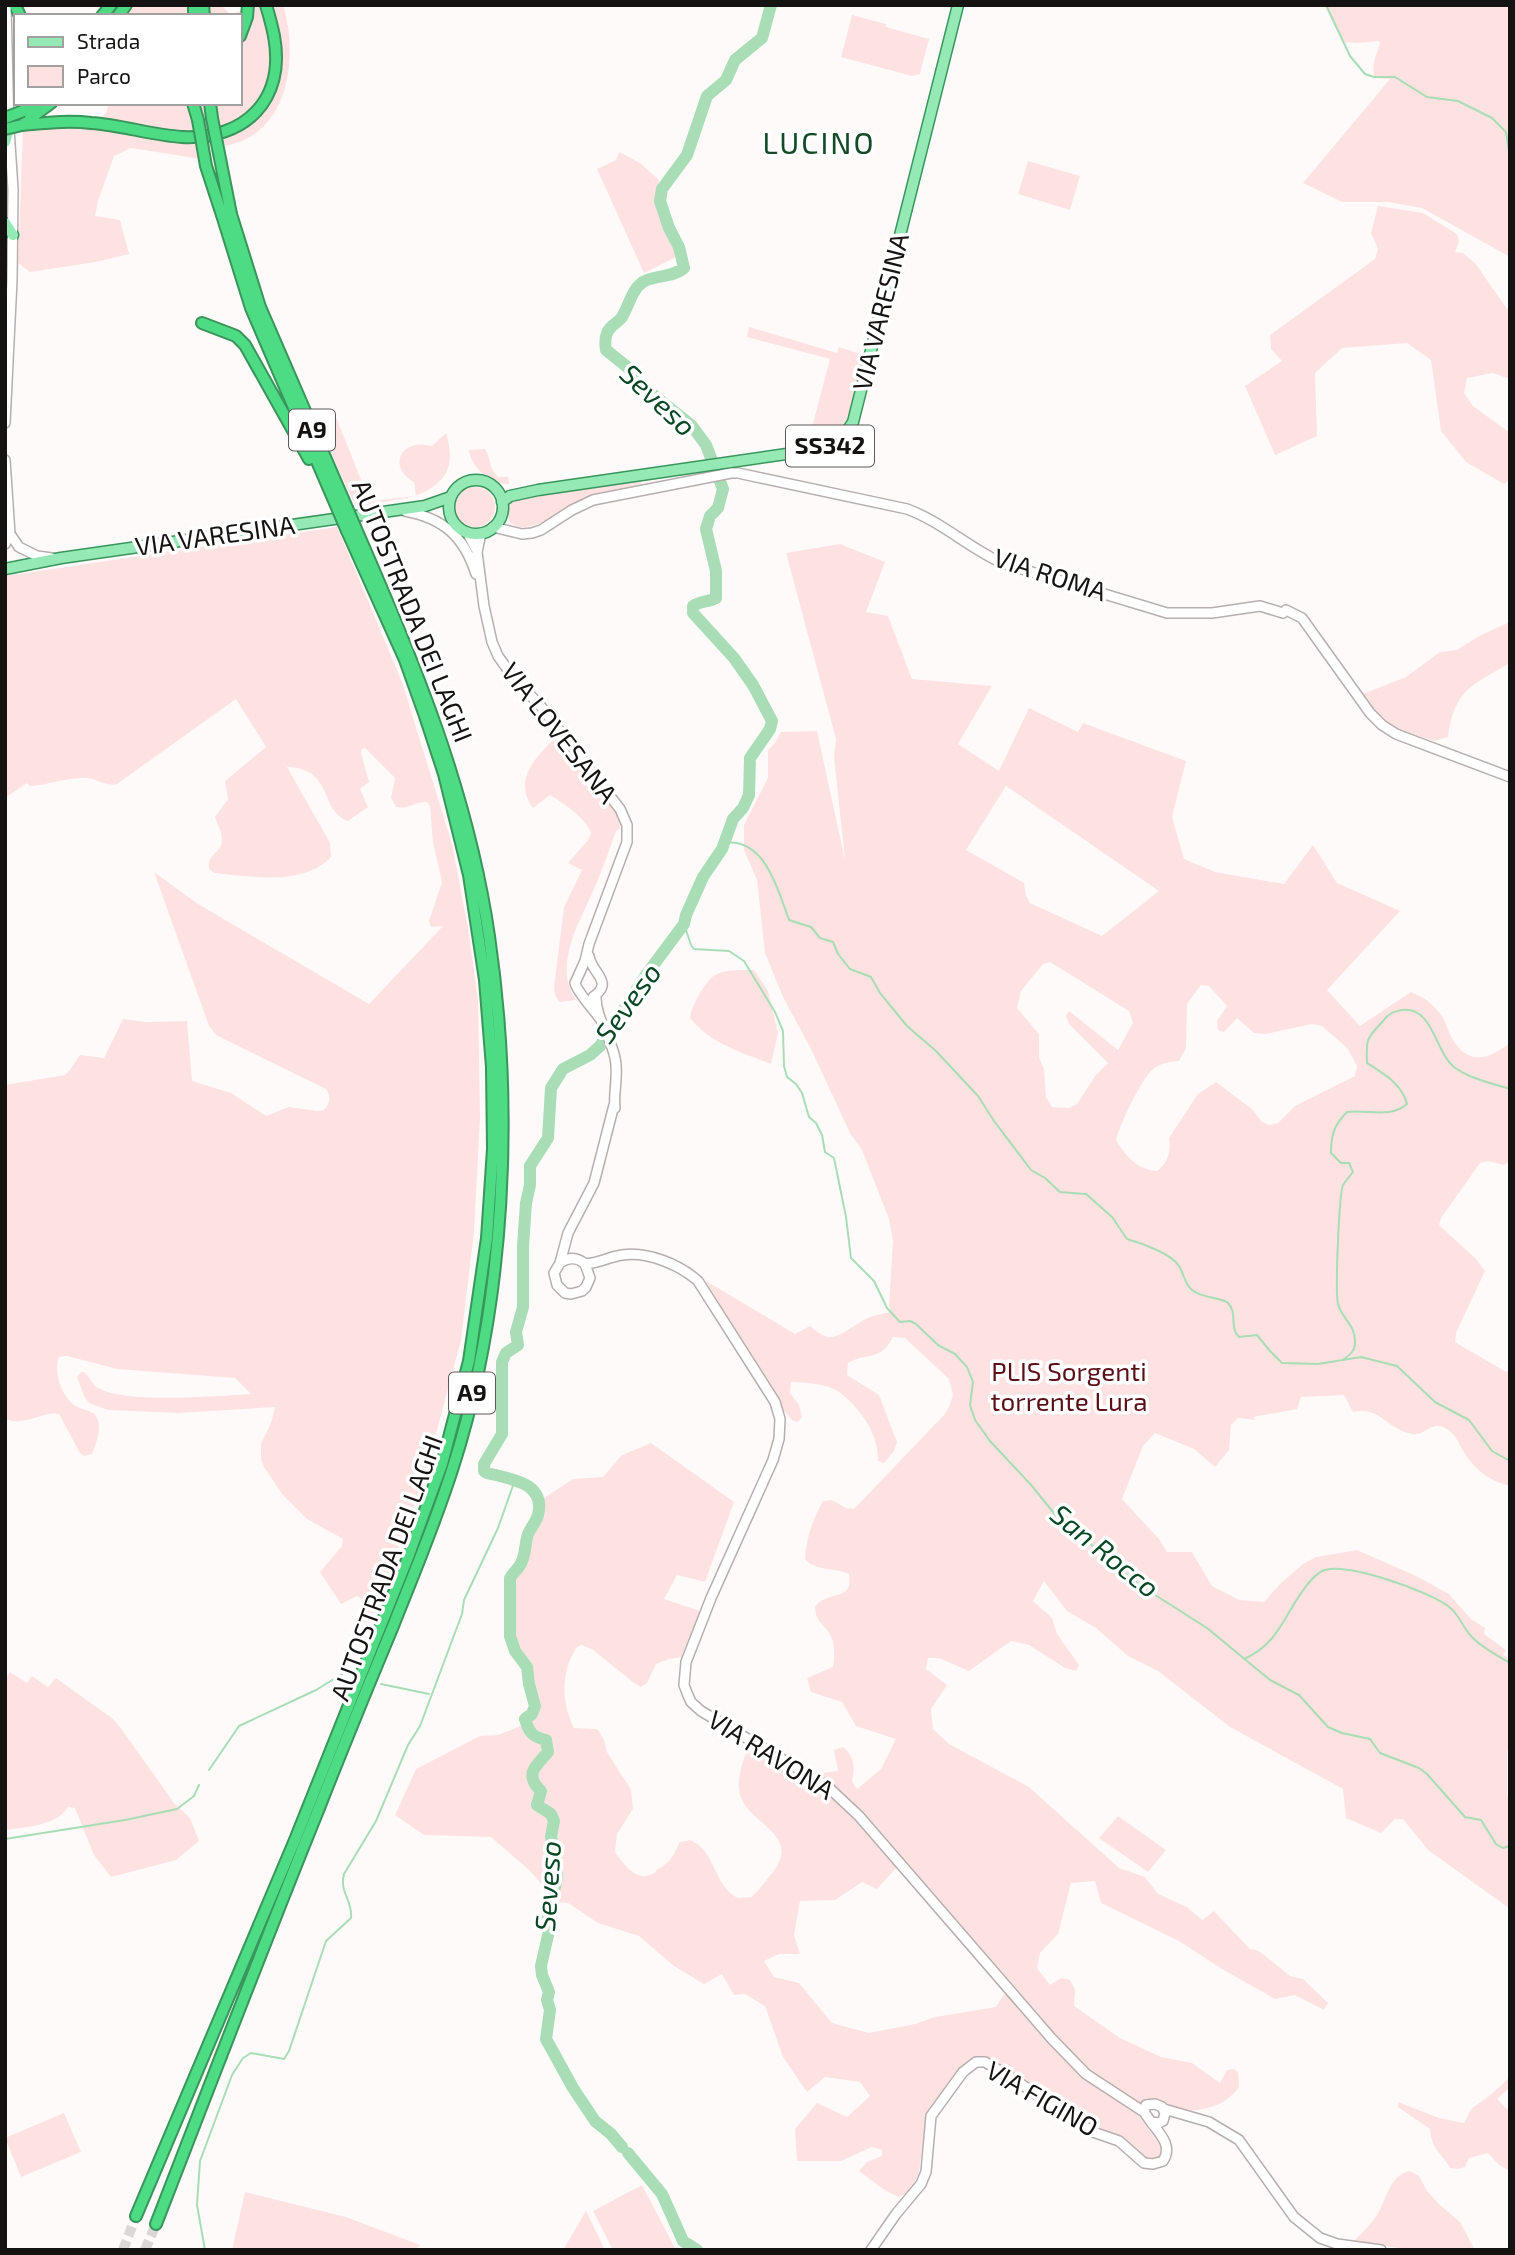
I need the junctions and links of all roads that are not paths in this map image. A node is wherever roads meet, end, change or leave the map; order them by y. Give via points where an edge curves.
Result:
1 (6, 5) edge
2 (248, 5) edge
3 (266, 5) edge
4 (958, 5) edge
5 (242, 31) edge
6 (32, 105) edge
7 (48, 105) edge
8 (195, 105) edge
9 (203, 105) edge
10 (210, 105) edge
11 (217, 105) edge
12 (208, 119) junction
13 (6, 125) edge
14 (22, 125) junction
15 (5, 142) edge
16 (5, 223) edge
17 (13, 235) junction
18 (202, 323) dead end
19 (5, 423) edge
20 (5, 460) edge
21 (716, 470) junction
22 (538, 490) junction
23 (497, 492) junction
24 (451, 497) junction
25 (502, 502) junction
26 (425, 506) junction
27 (342, 509) junction
28 (398, 510) junction
29 (451, 517) junction
30 (496, 523) junction
31 (352, 530) junction
32 (467, 532) junction
33 (481, 533) junction
34 (10, 534) junction
35 (5, 544) edge
36 (19, 547) junction
37 (477, 552) junction
38 (61, 558) junction
39 (11, 568) edge
40 (484, 606) junction
41 (1510, 777) edge
42 (588, 950) junction
43 (595, 971) junction
44 (580, 973) junction
45 (596, 995) junction
46 (585, 997) junction
47 (601, 1020) junction
48 (614, 1105) junction
49 (570, 1258) junction
50 (598, 1262) junction
51 (560, 1263) junction
52 (585, 1264) junction
53 (590, 1275) junction
54 (1145, 2108) junction
55 (1164, 2109) junction
56 (1187, 2116) junction
57 (1159, 2124) junction
58 (136, 2216) tunnel mouth
59 (156, 2224) tunnel mouth
60 (871, 2250) edge
61 (1381, 2250) edge

1 - 13 street
2 - 5 highway
3 - 14 highway via 275,39 275,68 263,103 236,128 196,137 93,123
4 - 21 main road, VIA VARESINA / SS342 via 853,422 836,444
6 - 13 highway, bridge
7 - 14 highway
8 - 12 highway
9 - 12 highway, AUTOSTRADA DEI LAGHI / A9
10 - 12 highway, AUTOSTRADA DEI LAGHI / A9
11 - 12 highway
12 - 27 highway, AUTOSTRADA DEI LAGHI / A9, bridge via 208,149 239,274
13 - 14 highway, bridge
13 - 15 main road
13 - 17 street
16 - 17 main road
17 - 19 street
18 - 27 highway via 236,336 246,345
20 - 34 street
21 - 22 main road, VIA VARESINA / SS342
21 - 30 street, VIA ROMA via 668,487 593,500 532,533 522,534
21 - 41 street, VIA ROMA via 907,509 1002,563 1167,613 1260,606 1286,610 1302,618 1382,725
22 - 23 main road, VIA VARESINA / SS342
22 - 25 main road, VIA VARESINA / SS342
23 - 24 main road via 489,484 473,480
23 - 25 main road
24 - 26 main road, VIA VARESINA
24 - 29 main road
25 - 30 main road
26 - 28 main road, VIA VARESINA
26 - 29 main road
27 - 31 highway, AUTOSTRADA DEI LAGHI / A9, bridge
28 - 38 main road, VIA VARESINA
28 - 40 street via 426,516 454,533 471,559
29 - 32 main road
30 - 33 main road
31 - 58 highway, AUTOSTRADA DEI LAGHI / A9 via 422,705 469,875 492,1067 487,1238 469,1361 442,1464 305,1815
31 - 59 highway, AUTOSTRADA DEI LAGHI / A9 via 413,660 450,765 489,934 502,1096 501,1185 492,1278 480,1364 454,1465
32 - 33 main road
32 - 37 street, VIA LOVESANA
33 - 37 street, VIA LOVESANA
34 - 35 street
34 - 36 street
36 - 38 street via 37,556
36 - 39 street
37 - 40 street, VIA LOVESANA
38 - 39 main road, VIA VARESINA
40 - 42 street, VIA LOVESANA via 492,642 505,667 539,704 625,818 627,842
42 - 43 street
42 - 44 street, VIA LOVESANA
43 - 44 street
43 - 45 street via 602,982
44 - 46 street via 575,988
45 - 46 street
45 - 47 street
46 - 47 street
47 - 48 street via 616,1062
48 - 49 street via 601,1175 569,1241
48 - 51 street via 594,1183 568,1233
49 - 51 street
49 - 52 street
50 - 52 street, VIA RAVONA
50 - 53 street
50 - 54 street, VIA RAVONA via 624,1254 640,1255 674,1266 698,1281 772,1396 780,1419 774,1460 686,1662 684,1685 691,1702 838,1795 1086,2074
51 - 53 street via 554,1279 565,1293 582,1291
52 - 53 street
54 - 55 street, VIA RAVONA via 1154,2104
54 - 57 street
55 - 56 street
55 - 57 street
56 - 57 street
56 - 61 street via 1209,2122 1239,2140 1294,2217 1320,2238
57 - 60 street, VIA FIGINO via 1166,2157 1159,2163 1144,2164 1119,2141 1093,2132 1012,2078 985,2062 976,2062 963,2072 931,2116 921,2184

